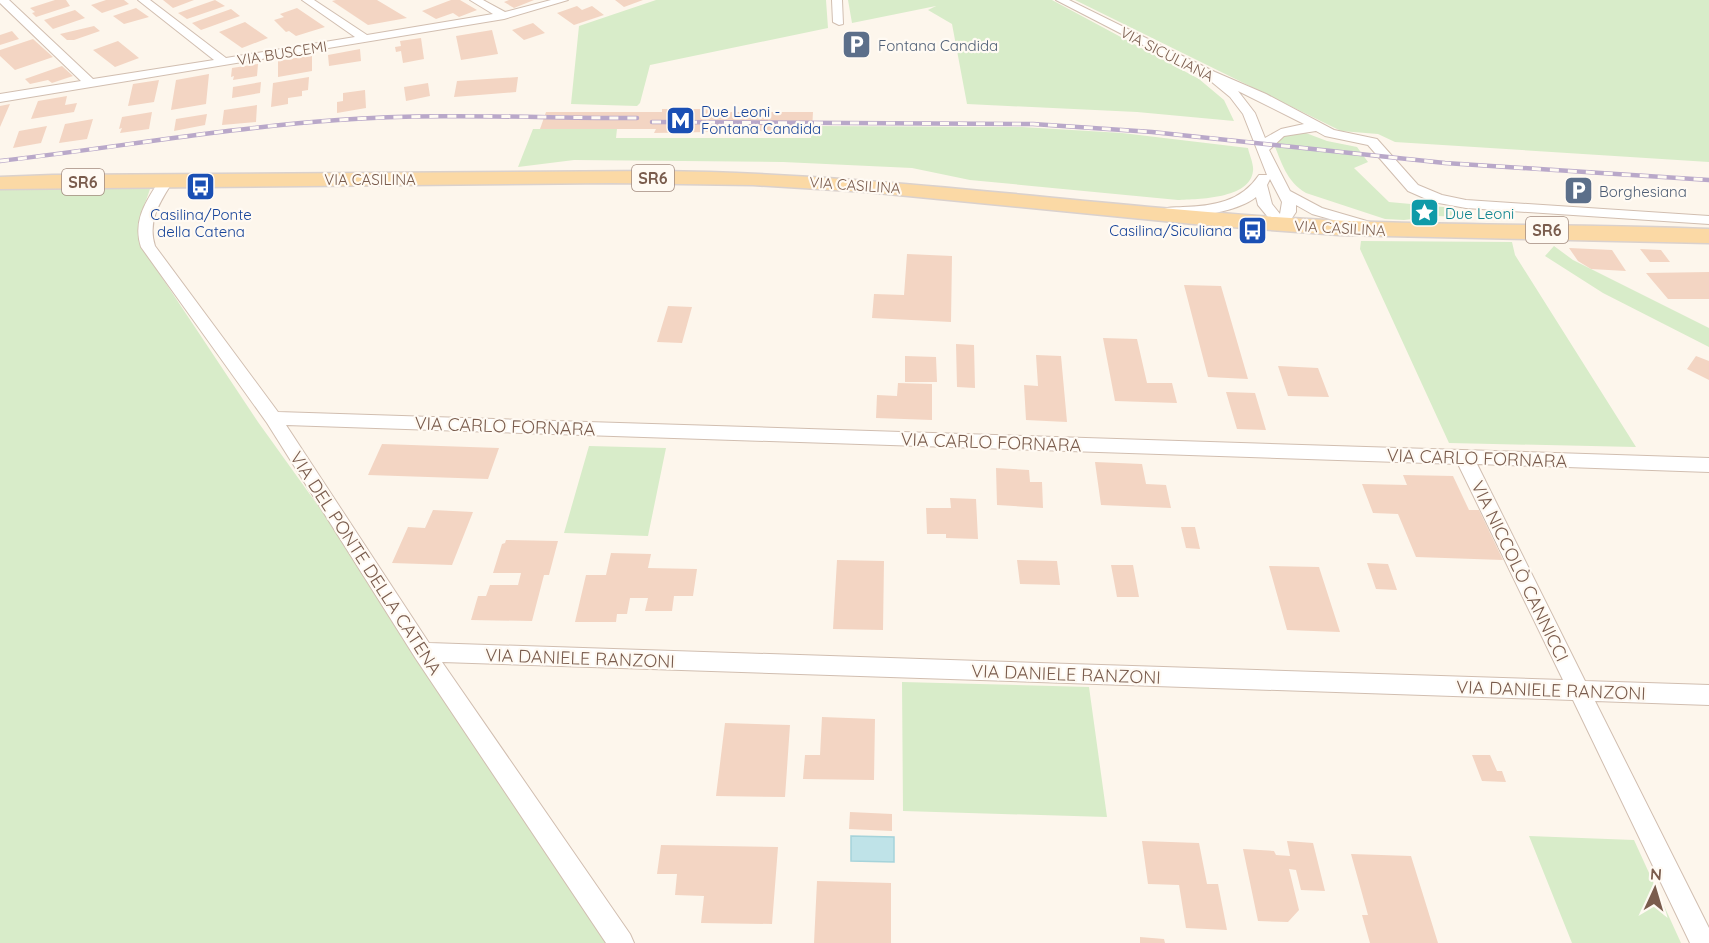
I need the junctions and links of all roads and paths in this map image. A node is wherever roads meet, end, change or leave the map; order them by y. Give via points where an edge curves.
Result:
1 (3, 0) edge
2 (143, 0) edge
3 (308, 0) edge
4 (475, 0) edge
5 (563, 0) edge
6 (837, 0) edge
7 (1061, 0) edge
8 (504, 16) junction
9 (839, 22) dead end
10 (367, 40) junction
11 (224, 62) junction
12 (1211, 75) junction
13 (91, 84) junction
14 (0, 98) edge
15 (1244, 105) junction
16 (1292, 114) junction
17 (1317, 127) junction
18 (1265, 156) junction
19 (166, 181) junction
20 (0, 183) edge
21 (1260, 186) junction
22 (1286, 194) junction
23 (1138, 212) junction
24 (1709, 220) edge
25 (1281, 224) junction
26 (1385, 231) junction
27 (1709, 236) edge
28 (273, 418) junction
29 (1464, 457) junction
30 (1709, 465) edge
31 (423, 652) junction
32 (1578, 691) junction
33 (1709, 695) edge
34 (621, 943) edge
35 (1703, 943) edge

1 - 13 street
2 - 11 street
3 - 10 street
4 - 8 street
5 - 8 street, VIA BUSCEMI
6 - 9 street
7 - 12 street, VIA SICULIANA
8 - 10 street, VIA BUSCEMI
10 - 11 street, VIA BUSCEMI
11 - 13 street, VIA BUSCEMI
12 - 15 street, VIA SICULIANA
12 - 16 street
13 - 14 street, VIA BUSCEMI
15 - 16 street
15 - 18 street, VIA SICULIANA
16 - 17 street
17 - 18 street via 1278,133 1269,140
17 - 24 street via 1375,144 1413,188 1444,201
18 - 21 street
18 - 22 street, VIA SICULIANA
19 - 20 main road, VIA CASILINA / SR6
19 - 23 main road, VIA CASILINA / SR6 via 764,180 913,189
19 - 28 street, VIA DEL PONTE DELLA CATENA via 144,224 146,243
21 - 23 street via 1246,197 1221,206
21 - 25 street via 1265,205
22 - 25 street via 1290,208
22 - 26 street via 1317,211
23 - 25 main road, VIA CASILINA / SR6
25 - 26 main road, VIA CASILINA / SR6
26 - 27 main road, VIA CASILINA / SR6
28 - 29 street, VIA CARLO FORNARA
28 - 31 street, VIA DEL PONTE DELLA CATENA
29 - 30 street, VIA CARLO FORNARA
29 - 32 street, VIA NICCOLÒ CANNICCI
31 - 32 street, VIA DANIELE RANZONI
31 - 34 street, VIA DEL PONTE DELLA CATENA
32 - 33 street, VIA DANIELE RANZONI
32 - 35 street, VIA NICCOLÒ CANNICCI

